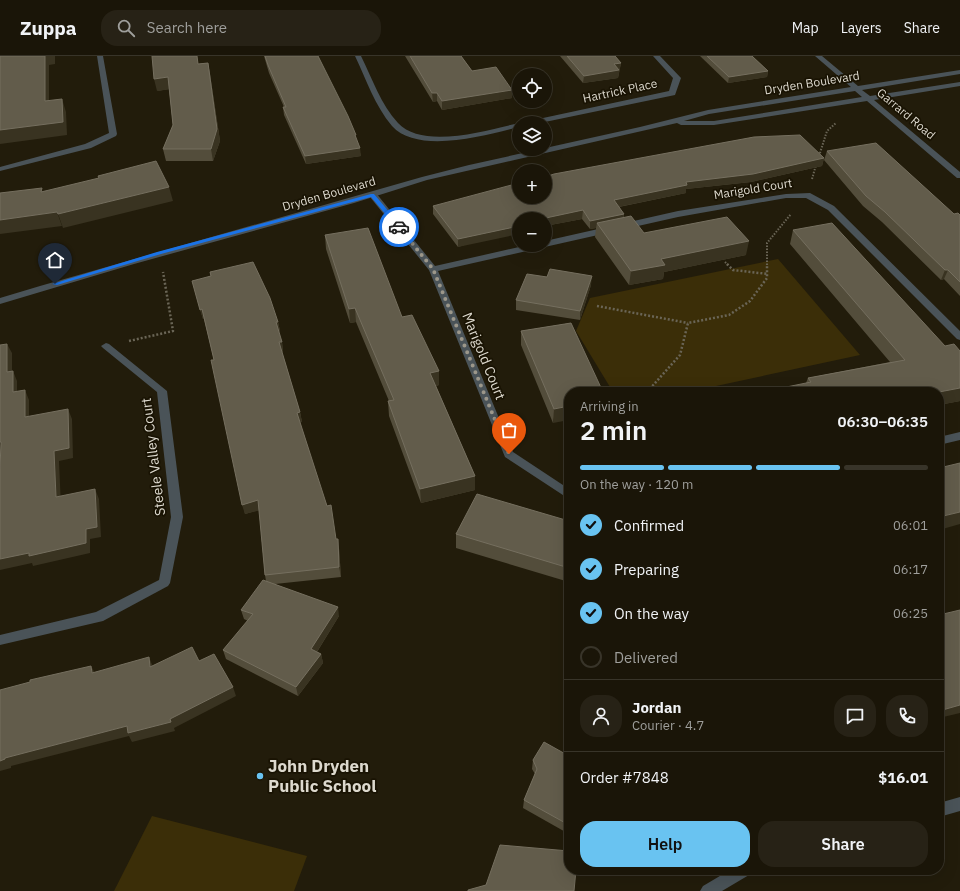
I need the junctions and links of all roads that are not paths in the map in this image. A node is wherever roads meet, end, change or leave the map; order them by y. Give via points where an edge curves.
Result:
1 (100, 56) edge
2 (358, 56) edge
3 (656, 56) edge
4 (818, 56) edge
5 (960, 72) edge
6 (960, 84) edge
7 (856, 89) junction
8 (869, 99) junction
9 (552, 118) edge
10 (668, 123) junction
11 (512, 126) edge
12 (0, 169) edge
13 (960, 176) edge
14 (372, 195) junction
15 (552, 242) edge
16 (512, 251) edge
17 (433, 269) junction
18 (0, 300) edge
19 (960, 337) edge
20 (106, 346) road end
21 (960, 436) edge
22 (944, 440) edge
23 (564, 492) edge
24 (0, 640) edge
25 (960, 804) edge
26 (944, 809) edge
27 (735, 875) edge
28 (708, 891) edge

1 - 12 street via 113,134 88,146
2 - 11 street via 388,115 401,130 425,139 464,136
3 - 9 street, Hartrick Place via 677,78 672,93
4 - 7 street, Garrard Road
5 - 7 street, Dryden Boulevard
6 - 8 street, Dryden Boulevard
7 - 8 street, Garrard Road
7 - 10 street, Dryden Boulevard via 708,112
8 - 10 street, Dryden Boulevard via 714,123
8 - 13 street, Garrard Road
10 - 14 street, Dryden Boulevard via 434,176
14 - 17 street, Marigold Court
14 - 18 street, Dryden Boulevard via 159,253
15 - 19 street, Marigold Court via 678,214 786,196 807,195 831,208
16 - 17 street
17 - 23 street, Marigold Court via 509,454
20 - 24 street, Steele Valley Court via 162,391 177,517 164,583 100,617
21 - 22 street
25 - 26 street
27 - 28 street

